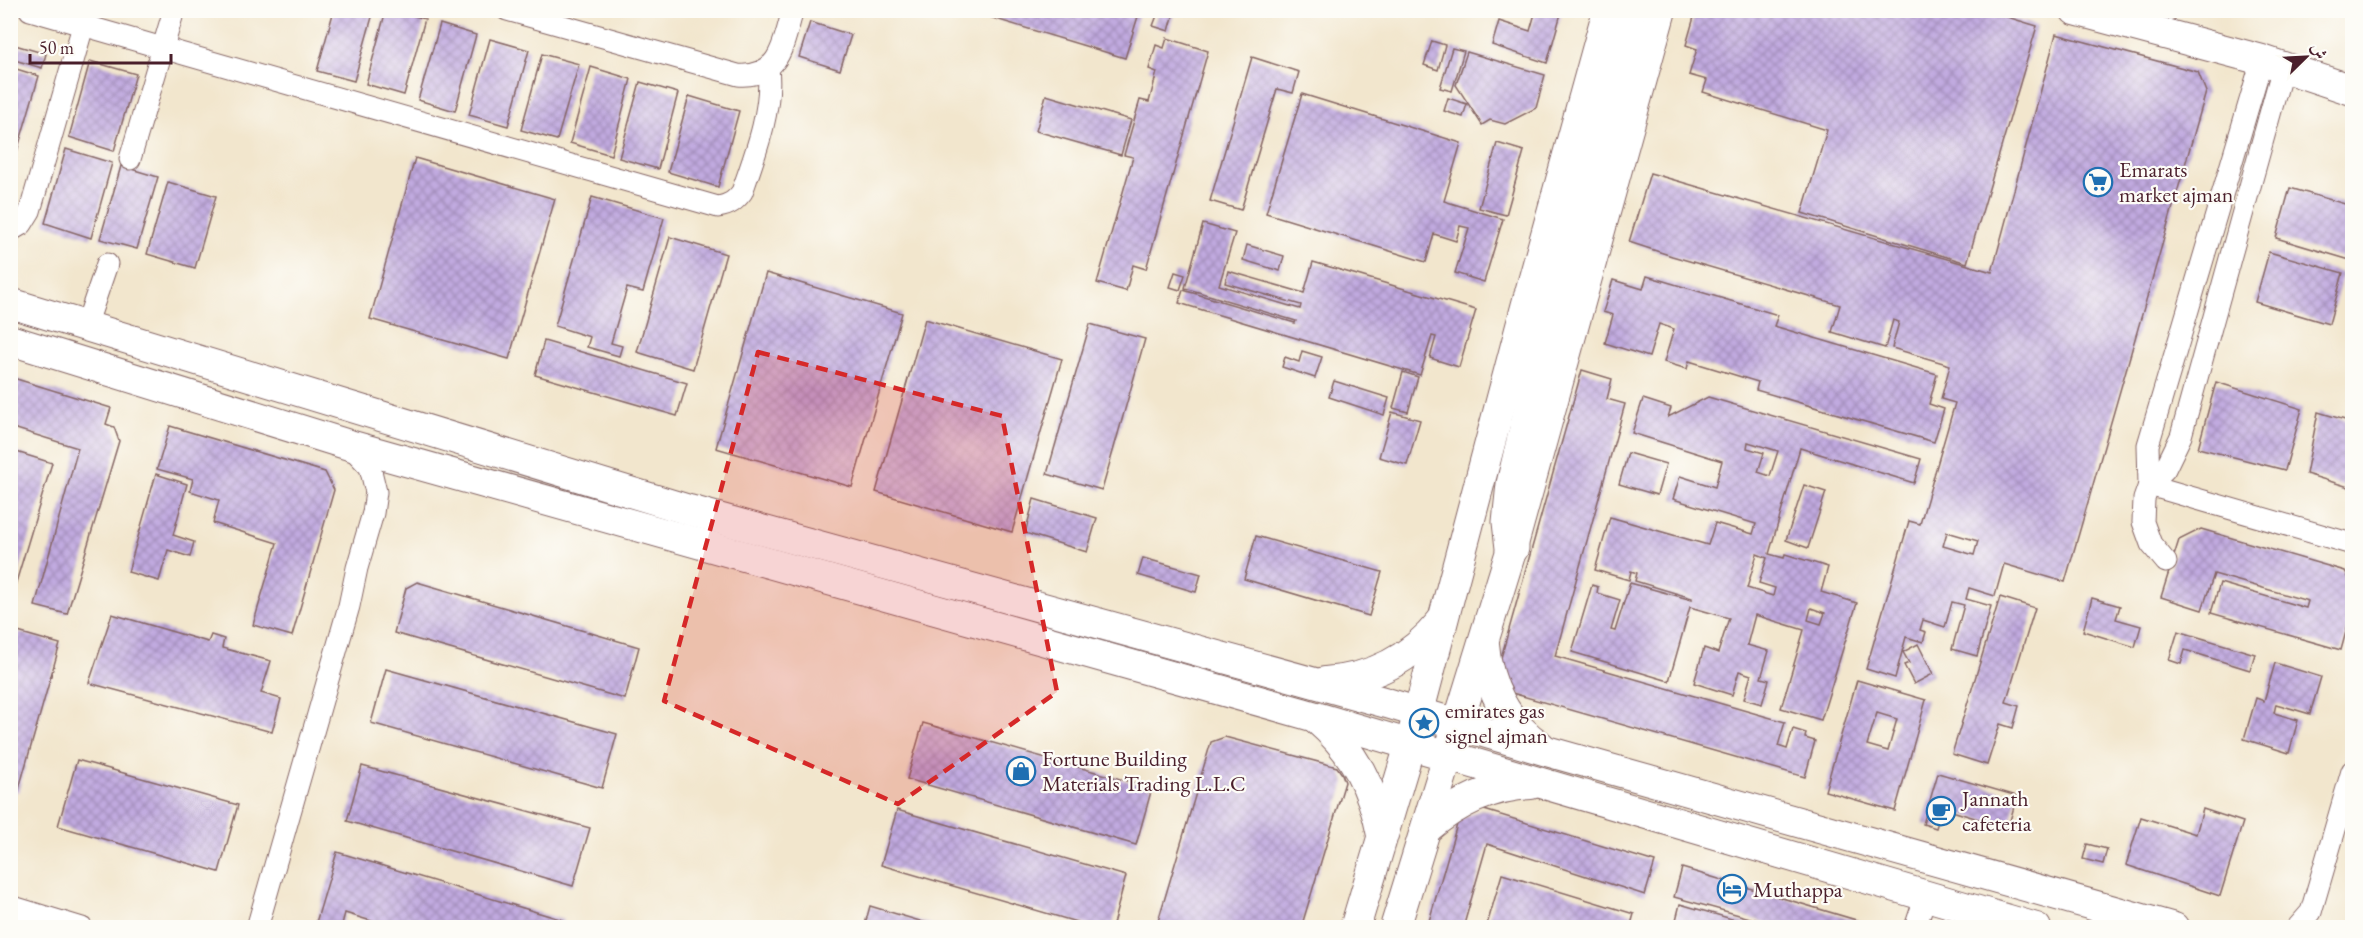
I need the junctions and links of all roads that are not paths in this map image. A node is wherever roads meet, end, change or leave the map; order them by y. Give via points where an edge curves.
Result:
1 (30, 10) edge
2 (174, 10) edge
3 (507, 10) edge
4 (793, 10) edge
5 (1608, 10) edge
6 (1629, 10) edge
7 (1661, 10) edge
8 (2075, 10) edge
9 (83, 26) junction
10 (163, 48) junction
11 (2273, 63) junction
12 (768, 69) junction
13 (2352, 90) edge
14 (2250, 99) junction
15 (2272, 106) junction
16 (130, 159) dead end
17 (10, 231) edge
18 (107, 264) dead end
19 (10, 303) edge
20 (86, 326) junction
21 (10, 340) edge
22 (349, 445) junction
23 (2149, 485) junction
24 (2352, 544) edge
25 (1512, 548) junction
26 (2166, 562) dead end
27 (1443, 620) junction
28 (1484, 639) junction
29 (1309, 682) junction
30 (1419, 713) junction
31 (1316, 718) junction
32 (1458, 725) junction
33 (1410, 745) junction
34 (1550, 752) junction
35 (1449, 756) junction
36 (2352, 771) edge
37 (1542, 784) junction
38 (1426, 829) junction
39 (1382, 838) junction
40 (1926, 895) junction
41 (10, 906) edge
42 (2307, 922) edge
43 (82, 927) edge
44 (257, 927) edge
45 (1355, 927) edge
46 (1395, 927) edge
47 (1915, 927) edge
48 (2036, 927) edge
49 (2174, 927) edge

1 - 9 street
2 - 10 street
3 - 12 street via 738,75 759,74
4 - 12 street via 781,51
5 - 27 main road
6 - 25 highway via 1514,484 1510,509
7 - 25 main road
8 - 11 main road
9 - 10 street
9 - 17 street via 30,211 22,224
10 - 12 street via 718,207 728,205 742,192 767,108
10 - 16 street
11 - 13 main road
11 - 14 street
11 - 15 street
14 - 15 street
14 - 23 street via 2152,426 2147,464
15 - 23 street via 2181,436 2165,469
18 - 20 street
19 - 20 main road
20 - 29 main road via 689,510
21 - 22 main road
22 - 31 main road
22 - 44 street via 370,467 376,492 373,513
23 - 24 street
23 - 26 street via 2143,522 2151,544
25 - 28 main road
27 - 29 main road via 1420,645 1392,664 1343,680
27 - 30 main road
28 - 32 main road
28 - 34 main road via 1487,669 1505,710 1525,734
29 - 30 main road
30 - 32 main road
30 - 33 main road
31 - 33 main road
31 - 39 main road via 1356,762 1373,798
32 - 34 main road
32 - 35 main road
33 - 35 main road
33 - 39 main road
34 - 49 main road
35 - 37 main road
35 - 38 main road
36 - 42 street
37 - 38 main road via 1521,784 1479,795
37 - 40 main road
38 - 46 main road
39 - 45 main road
40 - 47 street
40 - 48 main road
41 - 43 street

